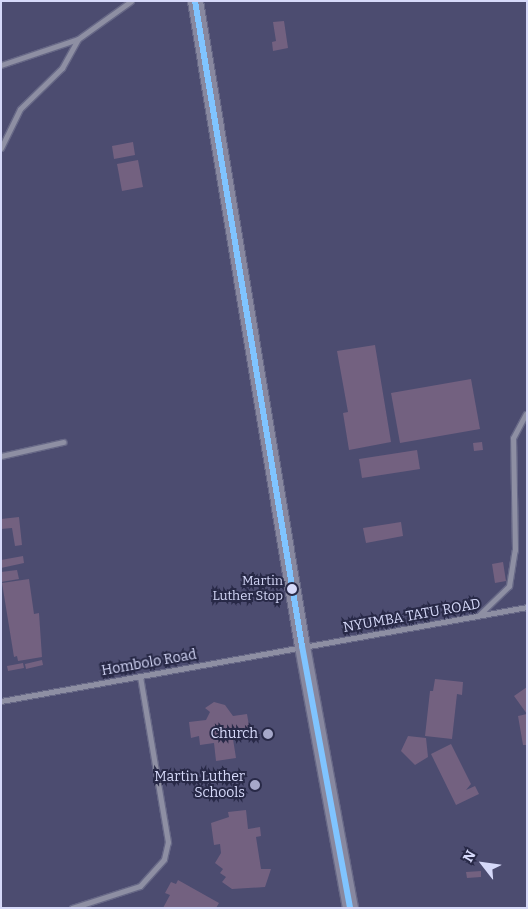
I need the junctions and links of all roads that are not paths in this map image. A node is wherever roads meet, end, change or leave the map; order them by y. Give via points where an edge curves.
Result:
1 (131, 1) edge
2 (195, 1) edge
3 (78, 39) junction
4 (1, 65) edge
5 (1, 148) edge
6 (526, 414) edge
7 (63, 442) dead end
8 (1, 456) edge
9 (527, 607) edge
10 (479, 616) junction
11 (302, 646) junction
12 (140, 676) junction
13 (1, 701) edge
14 (72, 908) edge
15 (350, 908) edge

1 - 3 street
2 - 11 highway
3 - 4 street
3 - 5 street via 62,68 20,109
6 - 10 street via 513,438 514,550 509,586
7 - 8 street
9 - 10 street, NYUMBA TATU ROAD
10 - 11 street, NYUMBA TATU ROAD
11 - 12 street, Hombolo Road
11 - 15 highway
12 - 13 street, Hombolo Road
12 - 14 street via 168,842 164,859 140,886

